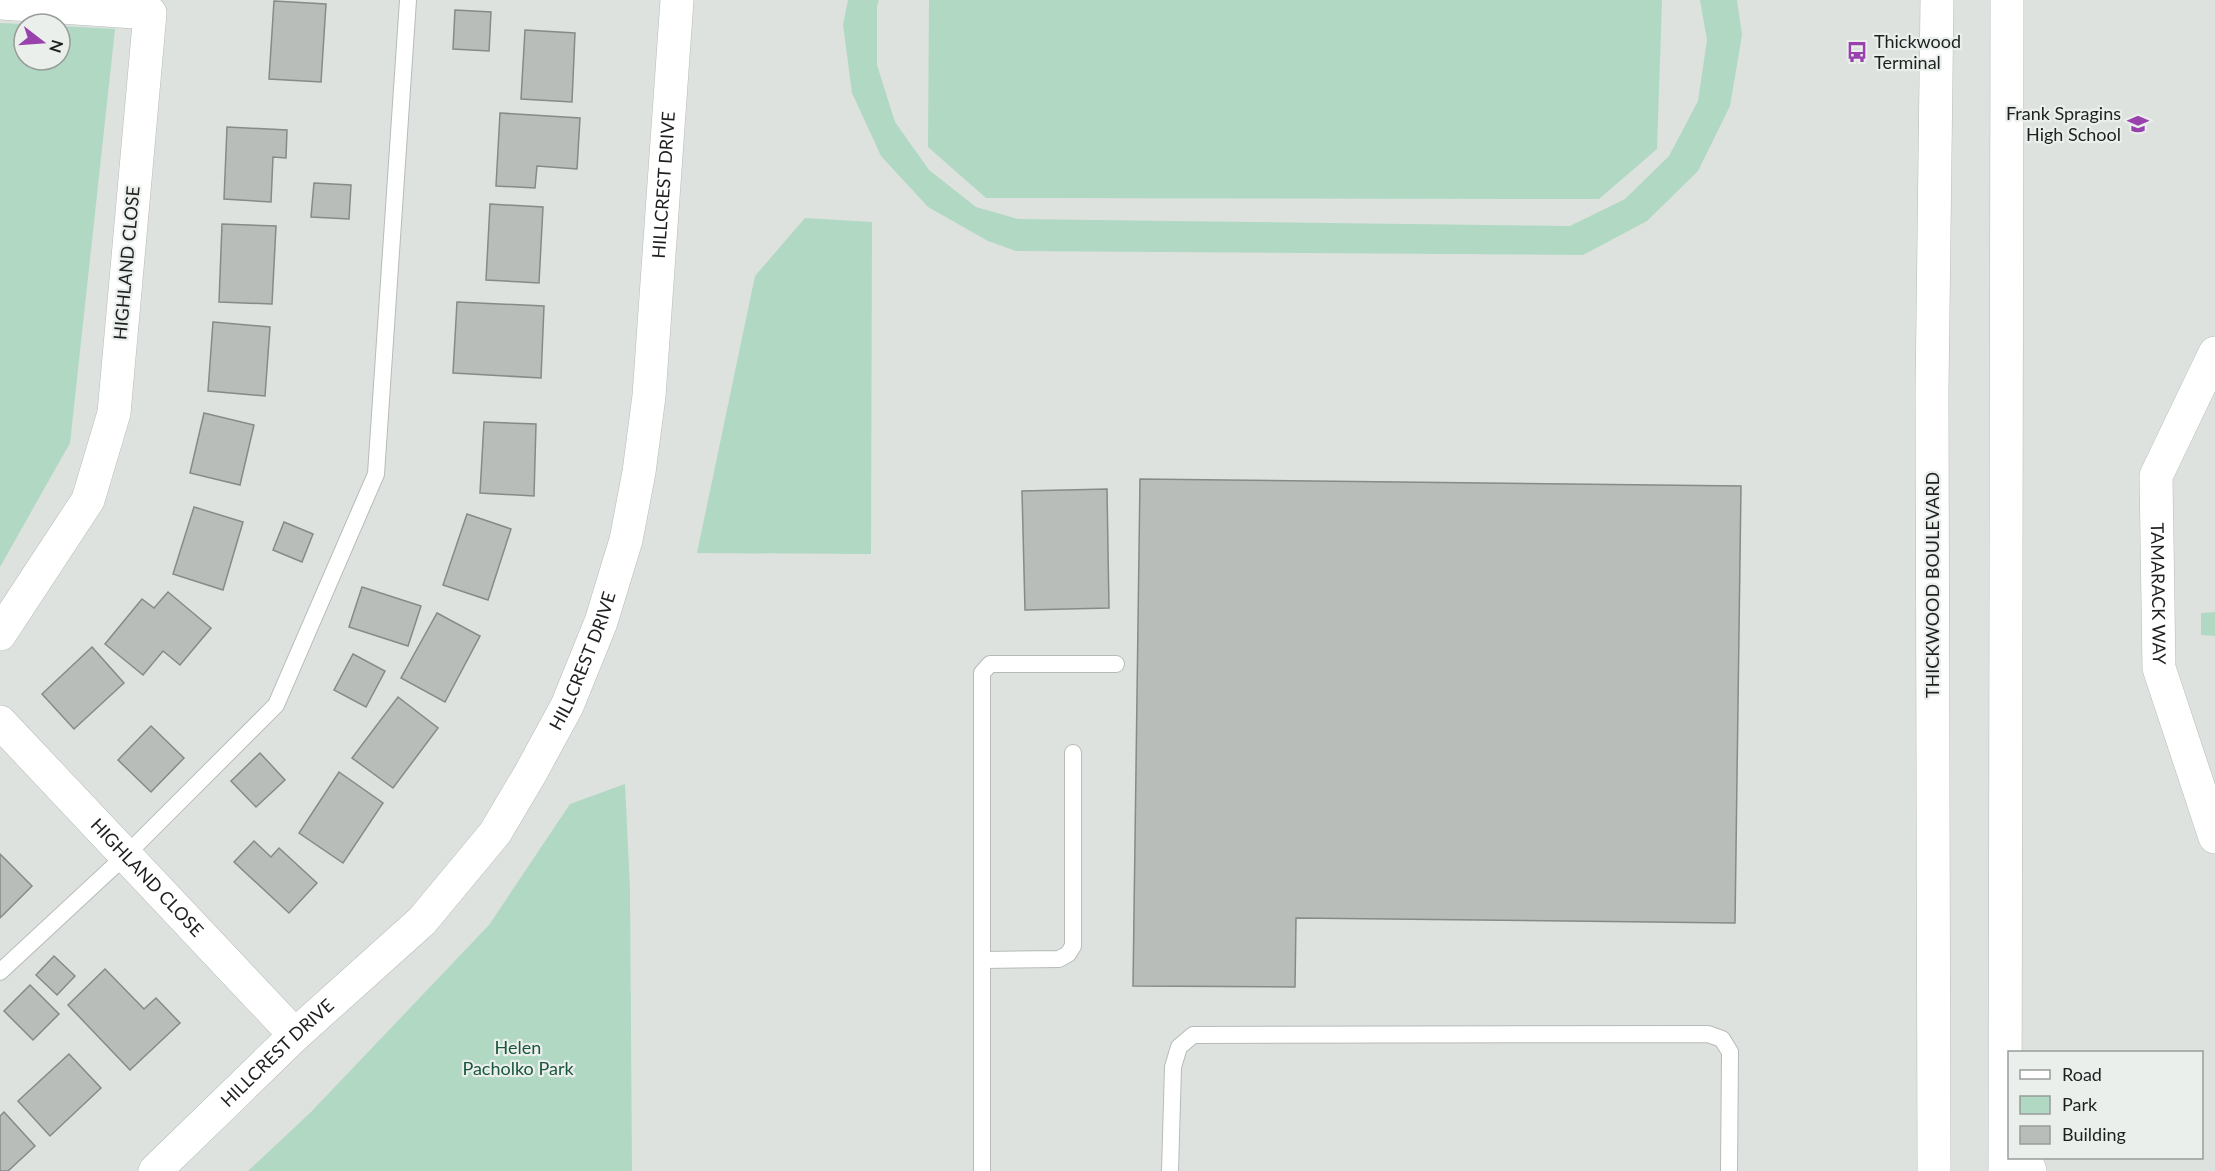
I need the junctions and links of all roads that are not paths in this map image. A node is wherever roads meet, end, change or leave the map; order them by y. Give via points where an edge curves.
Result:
1 (408, 0) edge
2 (677, 0) edge
3 (1937, 0) edge
4 (2007, 0) edge
5 (0, 3) edge
6 (2215, 353) edge
7 (0, 634) edge
8 (1116, 664) dead end
9 (0, 722) edge
10 (1073, 753) dead end
11 (2215, 837) edge
12 (126, 855) junction
13 (983, 960) junction
14 (0, 972) edge
15 (295, 1035) junction
16 (2007, 1107) edge
17 (155, 1171) edge
18 (982, 1171) edge
19 (1170, 1171) edge
20 (1729, 1171) edge
21 (1935, 1171) edge
22 (2005, 1171) edge

1 - 12 lane via 376,474 276,705
2 - 15 street, HILLCREST DRIVE via 649,396 626,540 601,622 567,706 495,833 422,921
3 - 21 street, THICKWOOD BOULEVARD via 1932,391
4 - 16 street
5 - 7 street, HIGHLAND CLOSE via 150,13 114,413 88,500
6 - 11 street, TAMARACK WAY via 2156,476 2159,668
8 - 13 lane via 990,664 982,673
9 - 12 street, HIGHLAND CLOSE
10 - 13 lane via 1073,946 1059,958
12 - 14 lane
12 - 15 street, HIGHLAND CLOSE
13 - 18 lane
15 - 17 street, HILLCREST DRIVE
16 - 22 street
19 - 20 lane via 1173,1066 1179,1047 1193,1035 1708,1034 1722,1039 1730,1052

